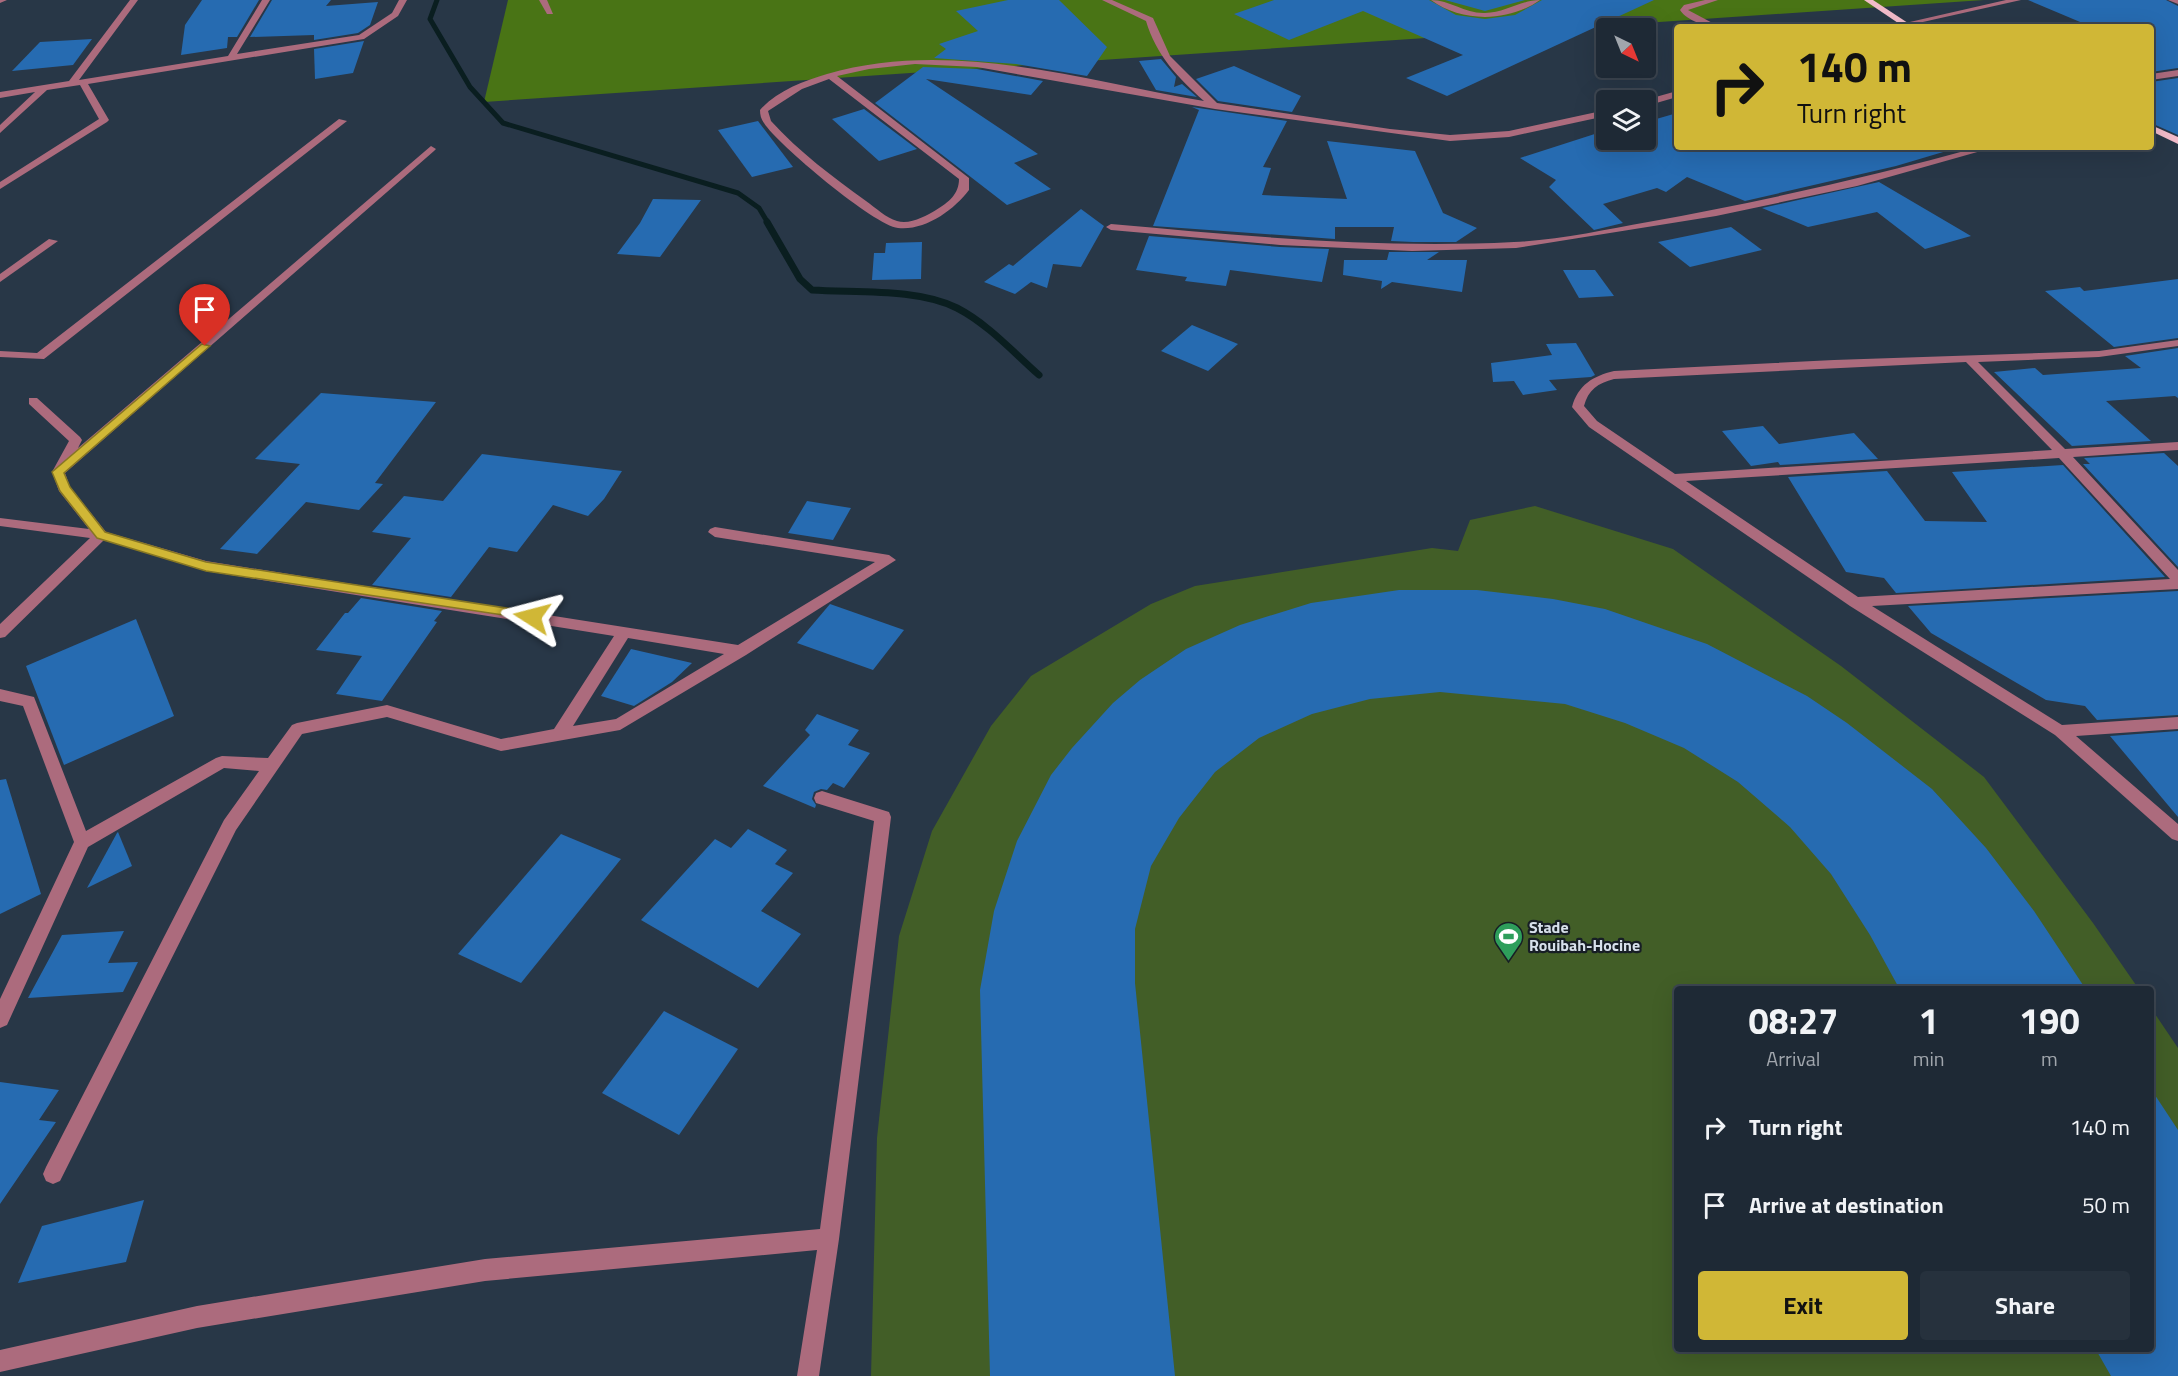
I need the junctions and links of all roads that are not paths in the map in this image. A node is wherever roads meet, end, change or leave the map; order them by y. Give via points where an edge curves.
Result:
1 (134, 0) edge
2 (266, 0) edge
3 (403, 0) edge
4 (543, 0) edge
5 (1106, 0) edge
6 (1435, 0) edge
7 (1536, 0) edge
8 (1714, 0) edge
9 (1868, 0) edge
10 (2017, 0) edge
11 (2172, 0) edge
12 (2178, 2) edge
13 (550, 12) dead end
14 (1710, 24) edge
15 (1905, 24) edge
16 (1916, 24) edge
17 (230, 59) junction
18 (2178, 73) edge
19 (831, 76) junction
20 (2154, 77) edge
21 (83, 83) junction
22 (71, 85) junction
23 (43, 89) junction
24 (0, 95) edge
25 (1674, 95) edge
26 (1656, 99) edge
27 (1215, 106) junction
28 (1596, 115) edge
29 (342, 121) dead end
30 (2154, 129) edge
31 (0, 130) edge
32 (2178, 141) edge
33 (431, 149) dead end
34 (1979, 150) edge
35 (0, 186) edge
36 (1111, 227) dead end
37 (53, 241) dead end
38 (0, 279) edge
39 (2178, 344) edge
40 (0, 354) edge
41 (1970, 360) junction
42 (33, 401) dead end
43 (2178, 446) edge
44 (2062, 453) junction
45 (58, 472) junction
46 (1674, 478) junction
47 (0, 522) edge
48 (715, 532) dead end
49 (101, 535) junction
50 (2178, 579) edge
51 (2178, 584) edge
52 (1855, 602) junction
53 (625, 631) junction
54 (0, 633) edge
55 (741, 651) junction
56 (0, 695) edge
57 (2178, 723) edge
58 (2060, 731) junction
59 (559, 735) junction
60 (272, 765) junction
61 (822, 798) dead end
62 (2178, 834) edge
63 (82, 842) junction
64 (0, 1019) edge
65 (53, 1174) dead end
66 (829, 1239) junction
67 (0, 1361) edge
68 (808, 1376) edge

1 - 22 street
2 - 17 street
3 - 17 street via 395,14 362,37
4 - 13 street
5 - 27 street via 1150,20 1154,38 1170,64
6 - 7 street via 1473,16 1491,17
8 - 14 street via 1684,10
9 - 15 main road
10 - 16 street
11 - 12 street
17 - 21 street
18 - 20 street
19 - 19 street via 958,172 966,184 960,196 916,222 892,223 872,211 767,123 764,110 771,103 797,88
19 - 27 street via 935,61
21 - 22 street
21 - 35 street via 104,120
22 - 23 street
23 - 24 street
23 - 31 street
25 - 26 street
27 - 28 street via 1449,138 1502,135
29 - 40 street via 40,357
30 - 32 main road
33 - 45 street
34 - 36 street via 1857,183 1716,213 1516,245 1412,248 1280,242
37 - 38 street
39 - 41 street via 2106,353
41 - 44 street
41 - 46 street via 1614,375 1592,382 1579,402 1585,418
42 - 45 street via 76,440
43 - 44 street
44 - 46 street
44 - 50 street
45 - 49 street via 64,488
46 - 52 street
47 - 49 street
48 - 55 street via 889,560
49 - 53 street via 206,566
49 - 54 street
51 - 52 street
52 - 58 street
53 - 55 street
53 - 59 street
55 - 59 street via 620,724
56 - 63 street via 29,701
57 - 58 street
58 - 62 street
59 - 60 street via 501,745 387,711 297,729
60 - 63 street via 222,762
60 - 65 street via 230,825
61 - 66 street via 883,817
63 - 64 street
66 - 67 street via 485,1270 197,1317
66 - 68 street

